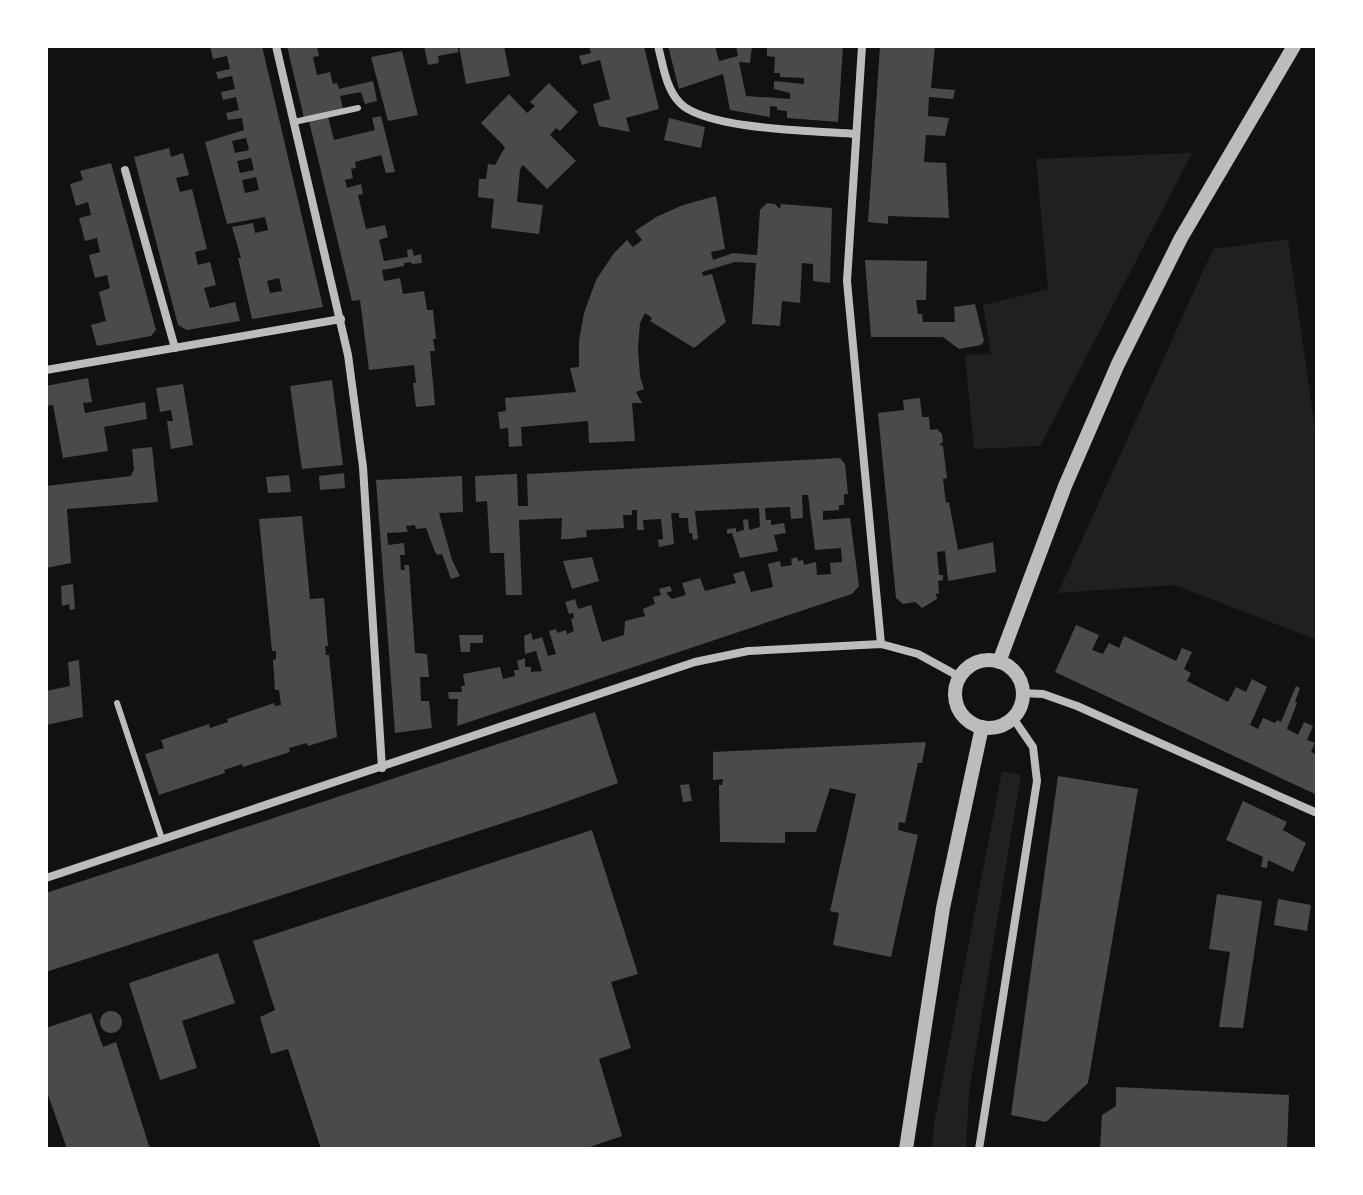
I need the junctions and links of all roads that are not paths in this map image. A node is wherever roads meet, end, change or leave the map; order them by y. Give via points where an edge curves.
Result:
1 (276, 46) edge
2 (658, 46) edge
3 (862, 46) edge
4 (1294, 46) edge
5 (358, 108) dead end
6 (294, 122) junction
7 (856, 134) junction
8 (125, 170) dead end
9 (341, 319) junction
10 (175, 348) junction
11 (46, 370) edge
12 (881, 644) junction
13 (999, 662) junction
14 (960, 677) junction
15 (1022, 693) junction
16 (117, 703) dead end
17 (1013, 718) junction
18 (982, 727) junction
19 (382, 768) junction
20 (1317, 813) edge
21 (162, 839) junction
22 (46, 878) edge
23 (906, 1149) edge
24 (979, 1149) edge

1 - 6 street
2 - 7 street via 675,96 694,113 748,125
3 - 7 street
4 - 13 street via 1208,189 1123,352 1075,461
5 - 6 lane
6 - 9 street
7 - 12 street via 847,281
8 - 10 street
9 - 10 street
9 - 19 street via 363,467
10 - 11 street
12 - 14 street via 918,654
12 - 19 street via 720,656
13 - 14 street via 977,663
13 - 15 street via 1014,672
14 - 18 street via 955,690 958,708
15 - 17 street
15 - 20 street via 1077,706
16 - 21 lane
17 - 18 street via 995,728
17 - 24 street via 1033,747 1037,781
18 - 23 street via 943,908
19 - 21 street
21 - 22 street

